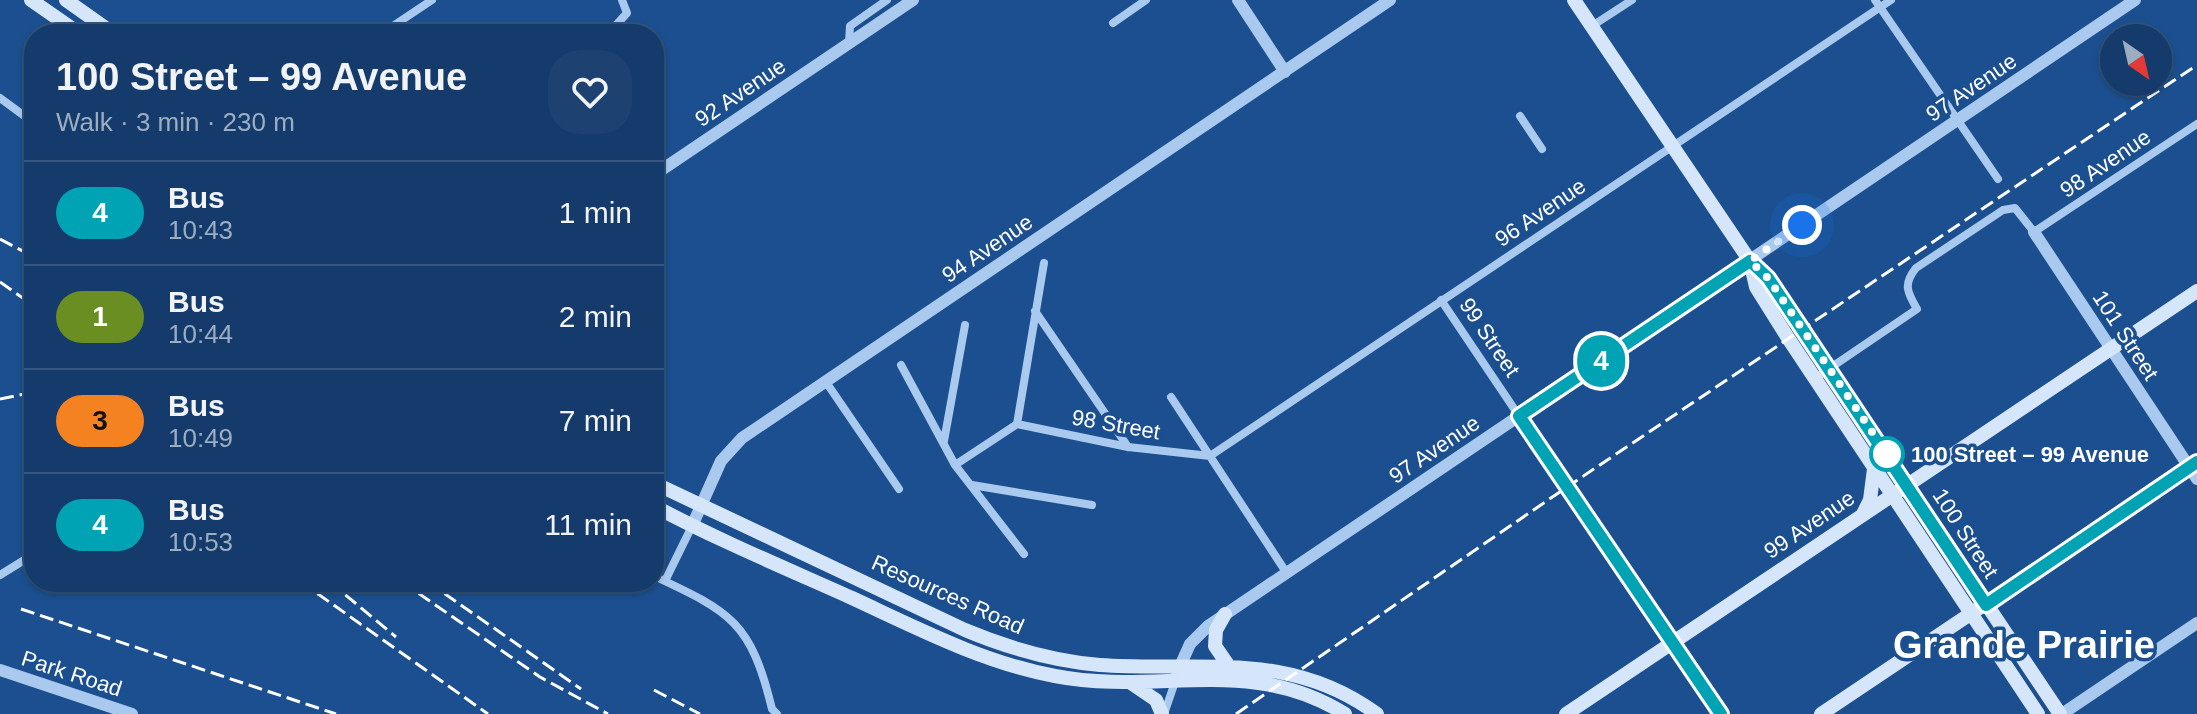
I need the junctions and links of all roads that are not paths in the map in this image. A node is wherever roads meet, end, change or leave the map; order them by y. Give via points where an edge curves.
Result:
1 (31, 0) edge
2 (66, 0) edge
3 (432, 0) edge
4 (622, 0) edge
5 (887, 0) edge
6 (913, 0) edge
7 (1146, 0) edge
8 (1238, 0) edge
9 (1390, 0) edge
10 (1574, 0) edge
11 (1632, 0) edge
12 (1891, 0) edge
13 (2135, 0) edge
14 (1878, 4) edge
15 (1113, 23) dead end
16 (66, 24) edge
17 (100, 24) edge
18 (396, 24) edge
19 (618, 24) edge
20 (1592, 26) junction
21 (849, 43) junction
22 (1285, 72) junction
23 (0, 98) edge
24 (24, 116) edge
25 (1520, 116) dead end
26 (1959, 120) junction
27 (2197, 124) edge
28 (1672, 145) junction
29 (1542, 149) dead end
30 (664, 168) edge
31 (1998, 179) dead end
32 (2034, 232) junction
33 (1750, 261) junction
34 (1044, 263) dead end
35 (2197, 291) edge
36 (1441, 300) junction
37 (1035, 310) junction
38 (965, 325) dead end
39 (2111, 349) junction
40 (901, 365) dead end
41 (1828, 369) junction
42 (1814, 379) junction
43 (826, 382) junction
44 (1171, 397) dead end
45 (1519, 416) junction
46 (1017, 424) junction
47 (944, 442) junction
48 (1128, 447) junction
49 (1210, 456) junction
50 (955, 465) junction
51 (1874, 469) junction
52 (2194, 469) edge
53 (1907, 484) junction
54 (971, 485) junction
55 (664, 487) edge
56 (899, 489) dead end
57 (1891, 495) junction
58 (701, 503) junction
59 (1092, 505) dead end
60 (664, 511) edge
61 (1863, 514) junction
62 (692, 526) junction
63 (1024, 554) dead end
64 (24, 560) edge
65 (1286, 572) junction
66 (0, 575) edge
67 (665, 581) joint
68 (1986, 605) junction
69 (1225, 614) junction
70 (1971, 615) junction
71 (2197, 623) edge
72 (1672, 642) junction
73 (1179, 665) junction
74 (1228, 665) junction
75 (0, 670) edge
76 (1131, 682) junction
77 (1175, 682) junction
78 (105, 710) edge
79 (132, 714) edge
80 (777, 714) edge
81 (1163, 714) edge
82 (1345, 714) edge
83 (1377, 714) edge
84 (1566, 714) edge
85 (1721, 714) edge
86 (1821, 714) edge
87 (2038, 714) edge
88 (2061, 714) edge

1 - 16 main road
2 - 17 main road
3 - 18 street
4 - 19 street via 627,13
5 - 21 street, 92 Avenue via 850,26
6 - 21 street, 92 Avenue
7 - 15 street
8 - 22 street
9 - 22 street, 94 Avenue
10 - 20 main road, 100 Street
11 - 20 street
12 - 14 street, 96 Avenue
13 - 26 street, 97 Avenue
14 - 26 street
14 - 28 street, 96 Avenue
20 - 28 main road, 100 Street
21 - 30 street, 92 Avenue
22 - 43 street, 94 Avenue
23 - 24 street
25 - 29 street
26 - 31 street
26 - 33 street, 97 Avenue
27 - 32 street, 98 Avenue
28 - 33 main road, 100 Street
28 - 36 street, 96 Avenue
32 - 39 street, 101 Street
32 - 41 street, 101 Street via 2015,208 2003,210 1916,268 1907,278 1907,292 1917,309
33 - 41 main road, 100 Street via 1768,278
33 - 42 main road, 100 Street via 1756,287
33 - 45 street, 97 Avenue
34 - 37 street
35 - 39 main road, 99 Avenue
36 - 45 street, 99 Street
36 - 49 street, 96 Avenue
37 - 46 street
37 - 48 street
38 - 47 street
39 - 52 street, 101 Street
39 - 53 main road, 99 Avenue
40 - 47 street
41 - 42 street
41 - 53 main road, 100 Street
42 - 51 main road, 100 Street
43 - 56 street
43 - 58 street, 94 Avenue via 731,448
44 - 49 street, 98 Street
45 - 65 street, 97 Avenue
45 - 72 street, 99 Street
46 - 48 street, 98 Street
46 - 50 street
47 - 50 street
48 - 49 street, 98 Street
49 - 65 street, 98 Street
50 - 54 street
51 - 57 main road, 100 Street
51 - 61 main road
52 - 68 main road
53 - 57 main road, 99 Avenue
53 - 68 main road, 100 Street
54 - 59 street
54 - 63 street
55 - 58 main road, Resources Road
57 - 61 main road, 99 Avenue
57 - 70 main road, 100 Street
58 - 62 street, 94 Avenue
58 - 73 main road, Resources Road via 1009,647 1076,663
60 - 62 main road, Resources Road
61 - 72 main road, 99 Avenue
62 - 67 street, 94 Avenue
62 - 76 main road, Resources Road via 990,659 1054,676
64 - 66 street
65 - 69 street, 97 Avenue
67 - 80 street via 715,605 733,621 758,658
68 - 70 main road
68 - 88 main road, 100 Street
69 - 73 street, 97 Avenue via 1194,638
69 - 74 main road via 1215,646
70 - 86 main road
70 - 87 main road, 100 Street
71 - 88 street
72 - 84 main road, 99 Avenue
72 - 85 street, 99 Street
73 - 74 main road, Resources Road
73 - 77 street, 97 Avenue
74 - 83 main road, Resources Road via 1308,678
75 - 78 street, Park Road
76 - 77 main road, Resources Road
76 - 81 main road via 1151,695
77 - 81 street
77 - 82 main road, Resources Road via 1250,679 1311,696
78 - 79 street, Park Road

